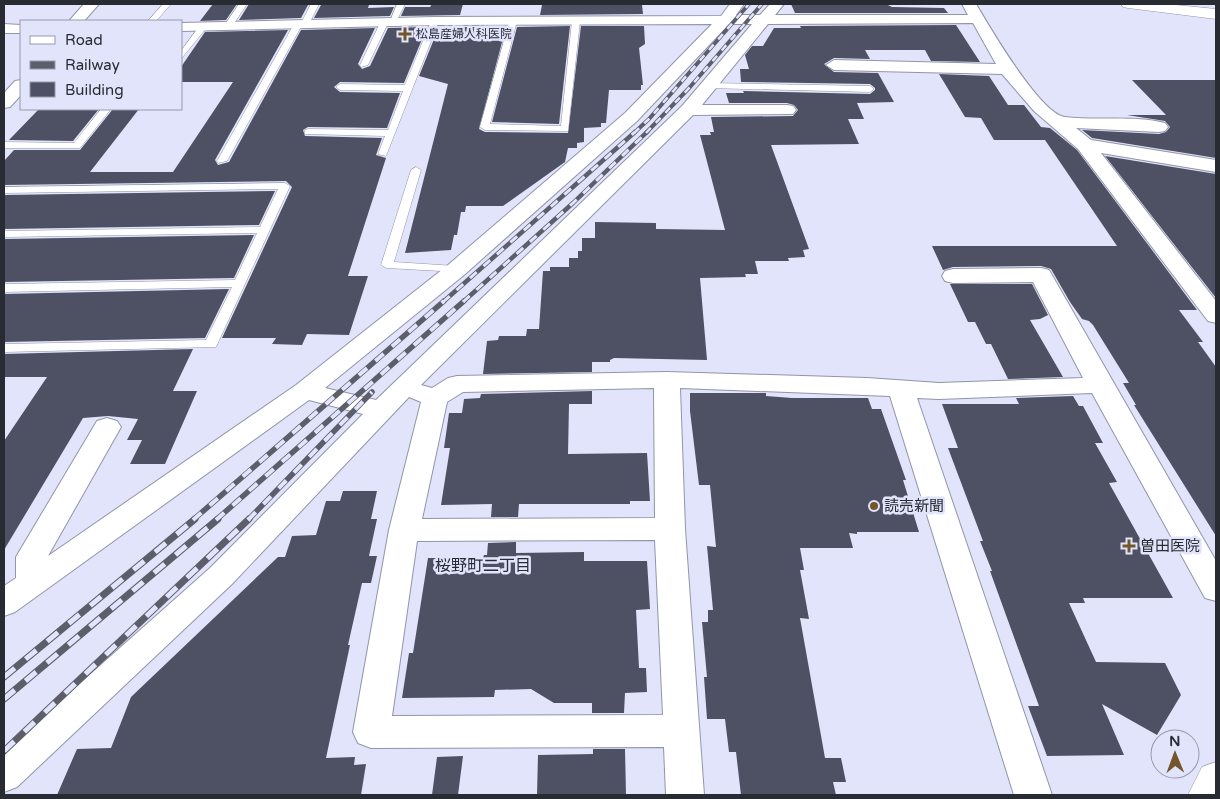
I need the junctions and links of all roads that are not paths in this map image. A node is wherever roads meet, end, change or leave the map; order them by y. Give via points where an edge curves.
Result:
1 (92, 4) edge
2 (167, 4) edge
3 (243, 4) edge
4 (316, 4) edge
5 (401, 4) edge
6 (563, 4) edge
7 (626, 4) edge
8 (1128, 4) edge
9 (973, 11) edge
10 (731, 12) edge
11 (772, 12) edge
12 (1216, 14) edge
13 (77, 20) edge
14 (153, 20) edge
15 (629, 20) junction
16 (435, 21) junction
17 (513, 21) junction
18 (568, 21) junction
19 (388, 22) junction
20 (302, 24) junction
21 (204, 26) junction
22 (228, 26) junction
23 (182, 27) edge
24 (4, 29) edge
25 (20, 29) edge
26 (182, 56) edge
27 (364, 65) dead end
28 (834, 65) dead end
29 (1007, 69) junction
30 (20, 86) edge
31 (709, 86) junction
32 (340, 87) dead end
33 (409, 88) junction
34 (870, 89) dead end
35 (4, 103) edge
36 (105, 110) edge
37 (688, 110) junction
38 (787, 110) dead end
39 (1058, 122) junction
40 (1159, 127) dead end
41 (308, 132) dead end
42 (391, 133) junction
43 (4, 145) edge
44 (1085, 145) junction
45 (383, 154) dead end
46 (222, 161) dead end
47 (1216, 166) edge
48 (416, 170) dead end
49 (4, 190) edge
50 (266, 230) junction
51 (4, 234) edge
52 (456, 270) junction
53 (953, 276) dead end
54 (241, 283) junction
55 (4, 288) edge
56 (1216, 316) edge
57 (4, 348) edge
58 (667, 380) junction
59 (1100, 385) junction
60 (902, 388) junction
61 (402, 389) junction
62 (305, 391) junction
63 (435, 398) junction
64 (382, 410) junction
65 (107, 427) dead end
66 (670, 529) junction
67 (404, 530) junction
68 (32, 583) junction
69 (1216, 589) edge
70 (4, 603) edge
71 (680, 731) junction
72 (4, 775) edge
73 (1216, 780) edge
74 (685, 795) edge
75 (1033, 795) edge
76 (1208, 795) edge

1 - 13 street
2 - 14 lane
3 - 22 lane
4 - 20 lane
5 - 19 lane
6 - 18 street
7 - 15 street
8 - 12 main road
9 - 11 street
9 - 29 street
10 - 11 street
10 - 15 street
10 - 52 street via 631,118
11 - 31 street
15 - 18 street
16 - 17 street
16 - 19 street
16 - 33 lane
17 - 18 street
17 - 18 lane via 485,127 564,129
19 - 20 street
19 - 27 lane
20 - 22 street
20 - 46 lane
21 - 22 street
21 - 23 street
21 - 26 lane
24 - 25 street
28 - 29 street
29 - 39 street via 1040,107
30 - 35 street
31 - 34 lane
31 - 37 street
32 - 33 lane
33 - 42 lane
36 - 43 lane via 77,146
37 - 38 street
37 - 61 street
39 - 40 street
39 - 44 street
41 - 42 lane
42 - 45 lane
44 - 47 street
44 - 56 street
48 - 52 lane via 387,265
49 - 50 lane via 284,186
50 - 51 lane
50 - 54 lane
52 - 62 street
53 - 59 street via 1041,275
54 - 55 lane
54 - 57 lane via 211,344
58 - 60 street
58 - 63 street via 457,384
58 - 66 street
59 - 60 street via 939,391
59 - 69 street
60 - 75 street
61 - 63 street
61 - 64 street
62 - 64 street
62 - 68 street
63 - 67 street
64 - 72 street via 221,576
65 - 68 street via 32,556
66 - 67 street
66 - 71 street
67 - 71 street via 371,732
68 - 70 street
71 - 74 street
73 - 76 main road

